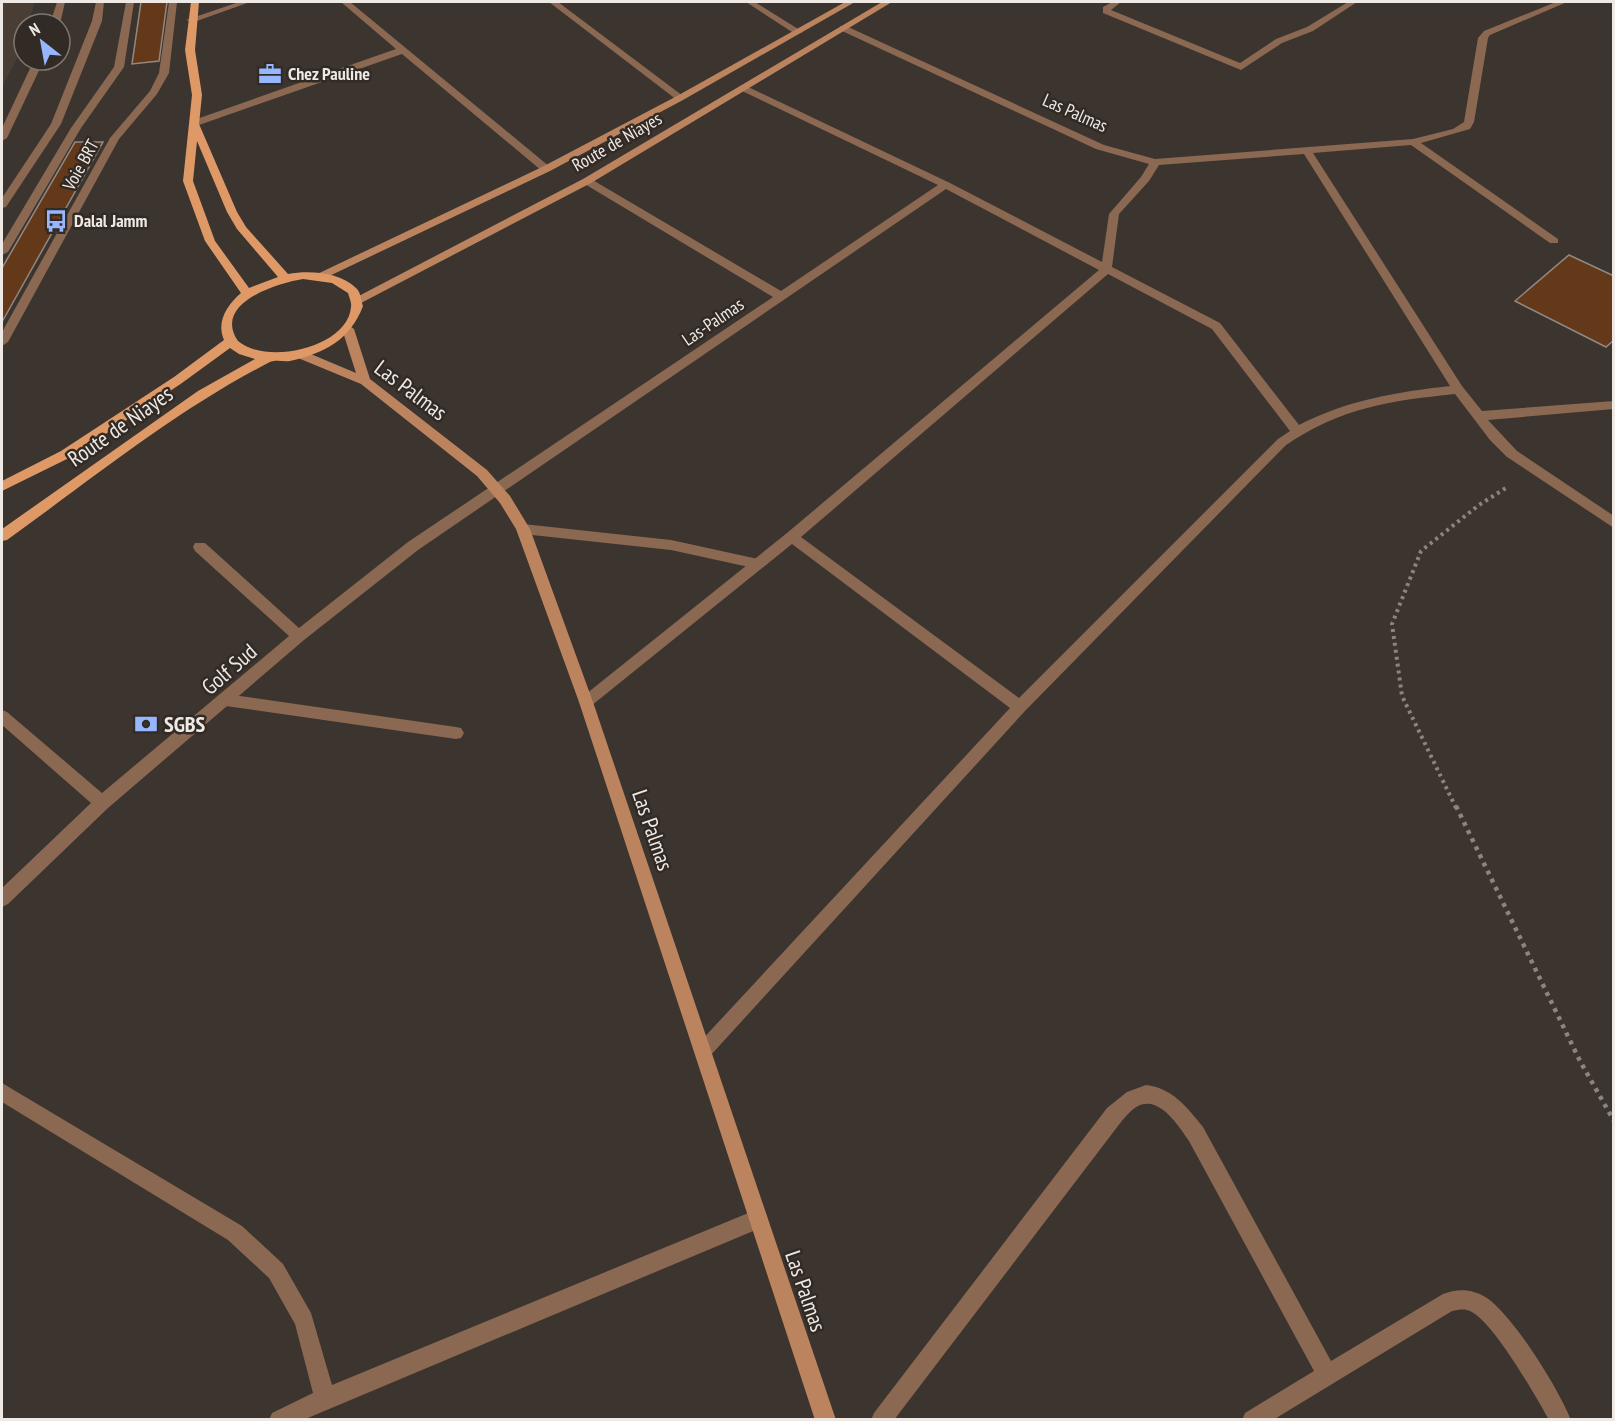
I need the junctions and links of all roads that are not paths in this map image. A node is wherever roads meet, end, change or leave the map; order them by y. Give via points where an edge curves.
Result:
1 (100, 2) edge
2 (130, 2) edge
3 (173, 2) edge
4 (195, 2) edge
5 (246, 2) edge
6 (345, 2) edge
7 (553, 2) edge
8 (750, 2) edge
9 (851, 2) edge
10 (888, 2) edge
11 (1117, 2) edge
12 (1353, 2) edge
13 (1563, 2) edge
14 (191, 20) junction
15 (843, 28) junction
16 (798, 32) junction
17 (404, 50) junction
18 (33, 72) edge
19 (743, 88) junction
20 (680, 98) junction
21 (195, 123) junction
22 (2, 138) edge
23 (1413, 142) junction
24 (1307, 151) junction
25 (1155, 162) junction
26 (546, 169) junction
27 (587, 181) junction
28 (946, 185) junction
29 (2, 205) edge
30 (1554, 241) dead end
31 (2, 252) edge
32 (1106, 270) junction
33 (319, 276) junction
34 (285, 278) junction
35 (247, 294) junction
36 (782, 297) junction
37 (357, 300) junction
38 (348, 329) junction
39 (231, 341) junction
40 (2, 342) edge
41 (302, 355) junction
42 (267, 358) junction
43 (365, 381) junction
44 (1458, 389) junction
45 (1614, 405) edge
46 (1479, 416) junction
47 (1297, 431) junction
48 (2, 486) edge
49 (499, 488) junction
50 (1614, 523) edge
51 (523, 529) junction
52 (2, 536) edge
53 (792, 537) junction
54 (200, 547) dead end
55 (758, 564) junction
56 (299, 636) junction
57 (226, 700) junction
58 (586, 702) junction
59 (1020, 707) junction
60 (2, 716) edge
61 (456, 733) dead end
62 (102, 803) junction
63 (2, 899) edge
64 (704, 1050) junction
65 (2, 1092) edge
66 (758, 1219) junction
67 (1327, 1374) junction
68 (325, 1398) junction
69 (279, 1419) edge
70 (826, 1419) edge
71 (881, 1419) edge
72 (1252, 1419) edge
73 (1561, 1419) edge

1 - 29 street via 97,21 56,124
2 - 31 street, Voie BRT via 119,67 76,128
3 - 40 street, Voie BRT via 164,73 154,92 115,138
4 - 14 main road
5 - 14 street
6 - 17 street
7 - 20 street
8 - 16 street
9 - 16 main road, Route de Niayes
10 - 15 main road, Route de Niayes
11 - 12 street via 1106,11 1241,68 1279,41 1310,29
13 - 23 street, Las Palmas via 1487,33 1466,127
14 - 21 main road via 190,50 197,95
15 - 19 main road, Route de Niayes
15 - 25 street, Las Palmas via 1100,147
16 - 20 main road, Route de Niayes
17 - 21 street
17 - 26 street
18 - 22 street
19 - 27 main road, Route de Niayes
19 - 28 street
20 - 26 main road, Route de Niayes
21 - 34 main road via 232,212
21 - 35 main road via 188,181 210,241
23 - 24 street, Las Palmas
23 - 30 street
24 - 25 street, Las Palmas
24 - 44 street
25 - 32 street via 1114,214
26 - 33 main road, Route de Niayes
27 - 36 street
27 - 37 main road, Route de Niayes
28 - 32 street
28 - 36 street, Las-Palmas
32 - 47 street via 1216,326
32 - 53 street
33 - 34 main road
33 - 37 main road via 350,288
34 - 35 main road
35 - 39 main road via 228,317 226,329
36 - 49 street, Las-Palmas
37 - 38 main road via 358,309
38 - 41 main road via 336,340
38 - 43 main road
39 - 42 main road
39 - 48 main road, Route de Niayes via 66,454
41 - 42 main road
41 - 43 main road, Las Palmas
42 - 52 main road, Route de Niayes via 202,394
43 - 49 main road, Las Palmas
44 - 46 street
44 - 47 street via 1384,398 1309,422
45 - 46 street
46 - 50 street via 1506,448
47 - 59 street
49 - 51 main road, Las Palmas
49 - 56 street, Golf Sud via 413,546
51 - 55 street via 671,544
51 - 58 main road, Las Palmas
53 - 55 street
53 - 59 street
54 - 56 street
55 - 58 street
56 - 57 street, Golf Sud
57 - 61 street
57 - 62 street, Golf Sud
58 - 64 main road, Las Palmas
59 - 64 street
60 - 62 street
62 - 63 street, Golf Sud
64 - 66 main road, Las Palmas
65 - 68 street via 235,1233 276,1271 304,1320
66 - 68 street
66 - 70 main road, Las Palmas
67 - 71 street via 1196,1134 1176,1108 1155,1095 1136,1096 1114,1115
67 - 72 street
67 - 73 street via 1450,1301 1469,1300 1490,1314 1508,1336
68 - 69 street

